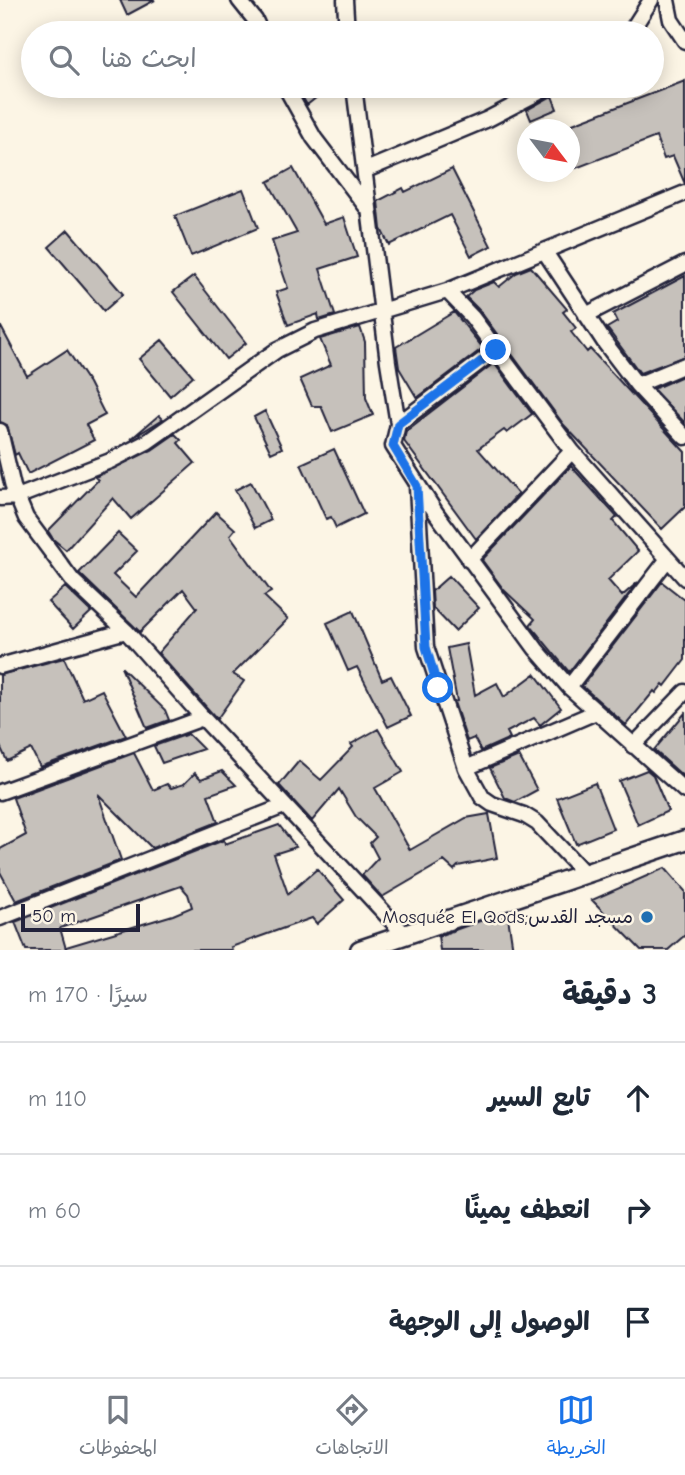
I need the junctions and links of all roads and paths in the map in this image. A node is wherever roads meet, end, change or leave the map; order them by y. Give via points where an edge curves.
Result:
1 (239, 0) edge
2 (345, 0) edge
3 (667, 0) edge
4 (650, 1) edge
5 (671, 20) junction
6 (255, 21) edge
7 (346, 21) edge
8 (638, 21) edge
9 (685, 41) edge
10 (292, 98) edge
11 (356, 98) edge
12 (528, 98) edge
13 (366, 170) junction
14 (685, 192) edge
15 (369, 209) junction
16 (545, 252) junction
17 (685, 264) edge
18 (447, 291) junction
19 (382, 312) junction
20 (586, 315) junction
21 (496, 350) junction
22 (685, 365) edge
23 (637, 385) junction
24 (398, 424) junction
25 (0, 432) edge
26 (685, 438) edge
27 (572, 451) junction
28 (417, 486) junction
29 (17, 497) junction
30 (0, 498) edge
31 (469, 560) junction
32 (667, 560) junction
33 (685, 578) edge
34 (126, 631) junction
35 (0, 667) edge
36 (569, 687) junction
37 (685, 692) edge
38 (596, 712) junction
39 (203, 718) junction
40 (633, 746) junction
41 (466, 768) junction
42 (685, 791) edge
43 (0, 792) edge
44 (285, 806) junction
45 (685, 840) edge
46 (585, 874) junction
47 (0, 918) edge
48 (405, 935) junction
49 (360, 950) edge

1 - 6 street
2 - 7 street
3 - 5 street
4 - 5 street
4 - 8 street
5 - 9 street
10 - 15 street via 314,138
11 - 13 street
12 - 13 street
13 - 15 street
14 - 16 street
15 - 19 street
16 - 18 street
16 - 20 street
17 - 20 street
18 - 19 street
18 - 21 street
19 - 24 street
19 - 29 street via 315,331 277,350 147,442
20 - 23 street
21 - 24 street
21 - 27 street
22 - 23 street
23 - 26 street
24 - 28 street via 393,446
25 - 29 street
27 - 31 street
27 - 32 street
28 - 31 street
28 - 41 street via 426,647
29 - 30 street
29 - 34 street via 26,518 72,580
31 - 36 street
32 - 33 street
32 - 36 street
34 - 35 street
34 - 39 street
36 - 38 street
37 - 40 street
38 - 40 street
38 - 41 street
39 - 43 street
39 - 44 street
40 - 42 street
41 - 46 street via 482,797 537,823
44 - 47 street
44 - 48 street
45 - 46 street
46 - 48 street
48 - 49 street

